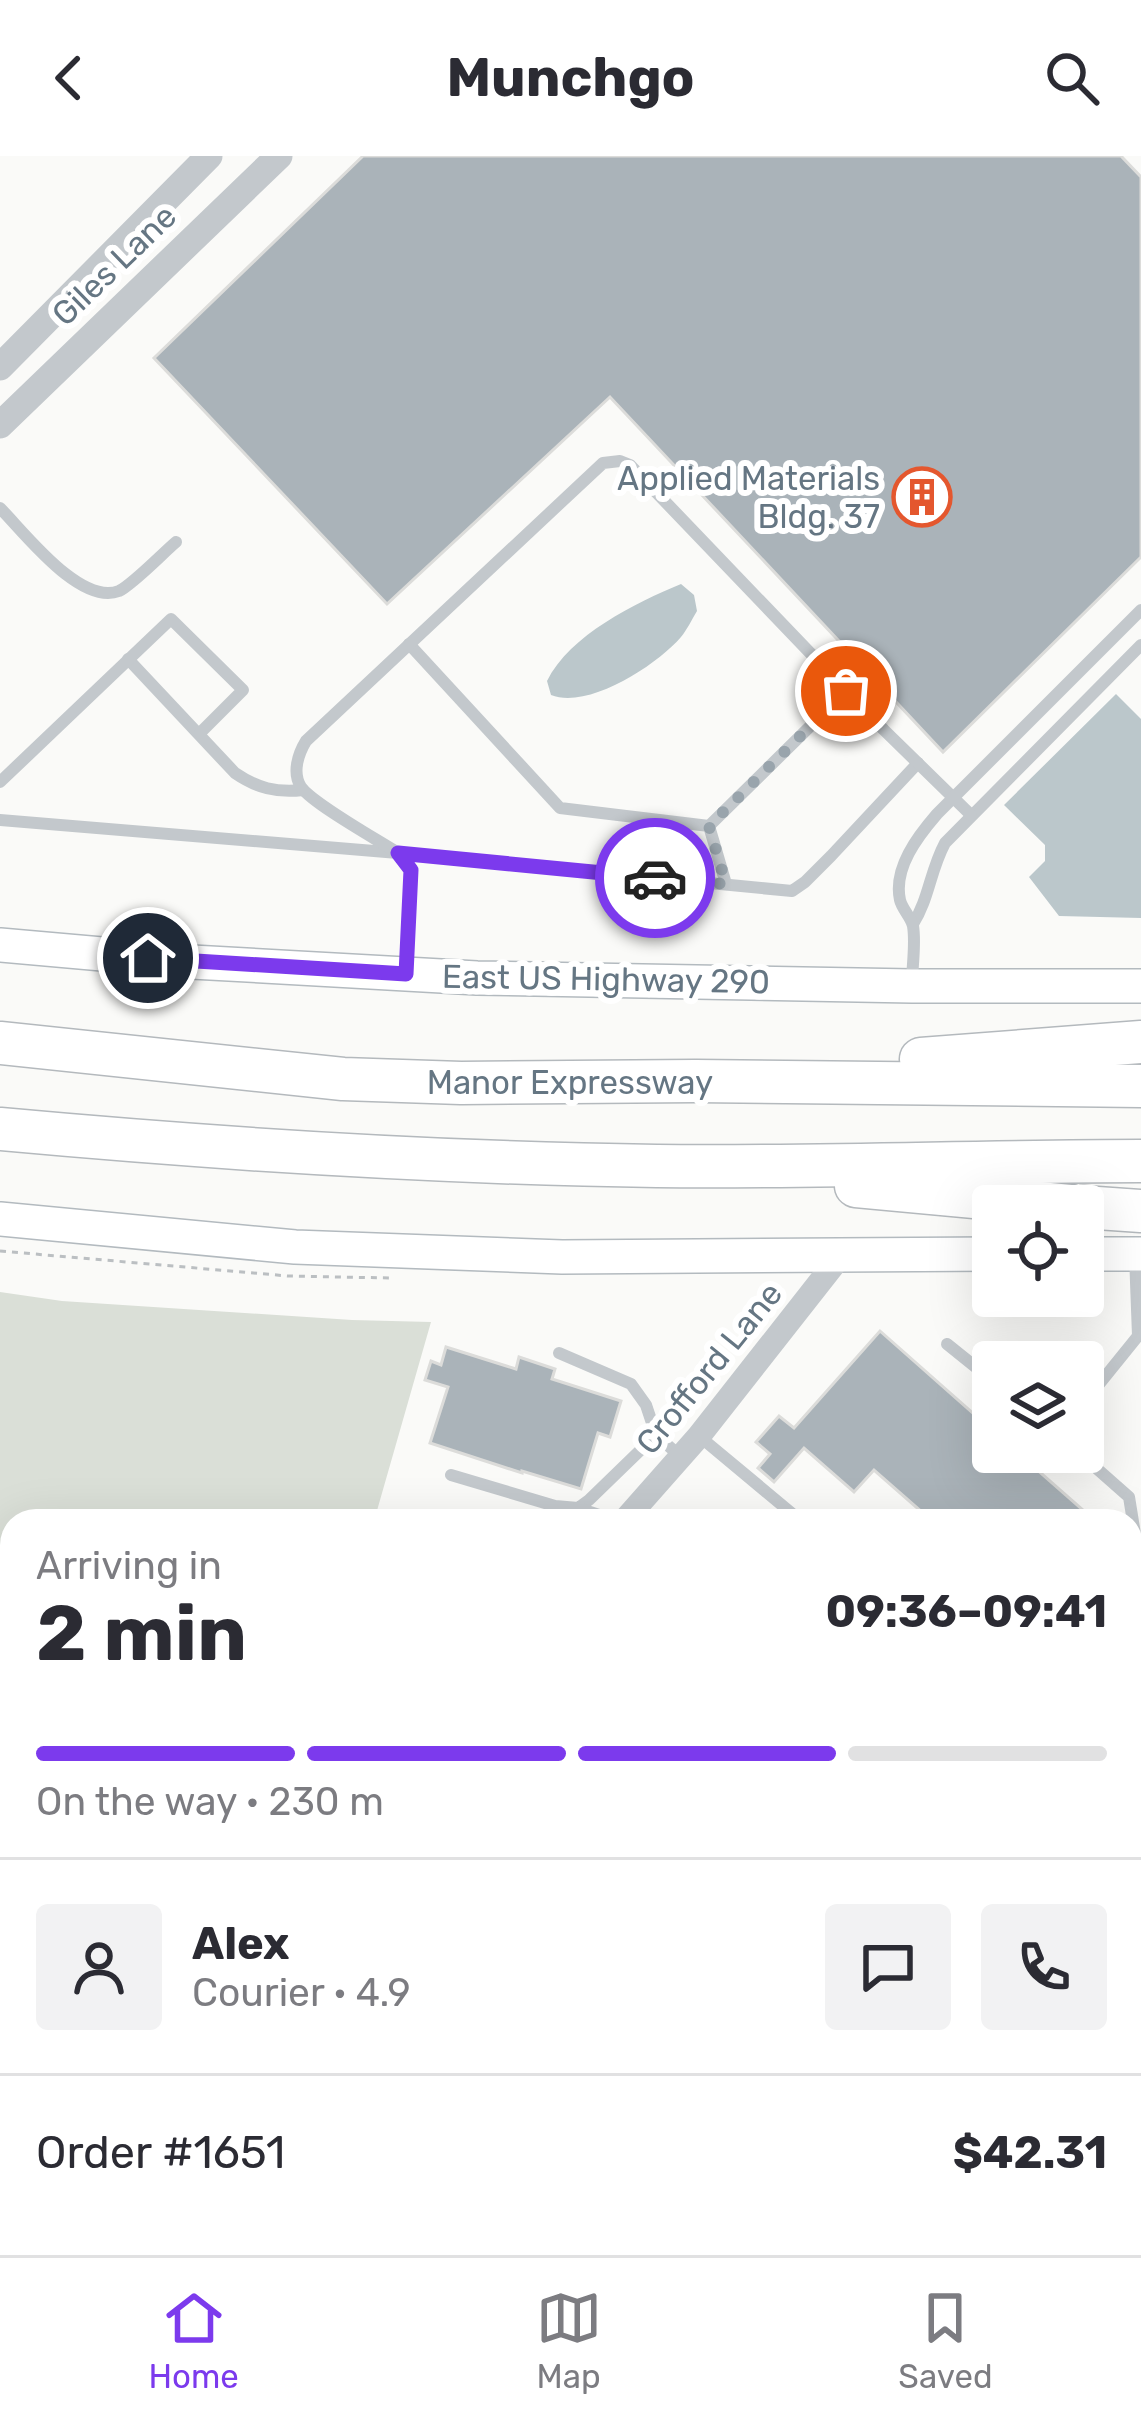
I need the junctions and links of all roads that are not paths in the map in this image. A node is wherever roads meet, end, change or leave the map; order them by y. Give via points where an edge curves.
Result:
1 (208, 156) edge
2 (218, 156) edge
3 (279, 156) edge
4 (245, 188) junction
5 (0, 367) edge
6 (0, 425) edge
7 (0, 508) edge
8 (176, 542) dead end
9 (1140, 613) edge
10 (409, 644) junction
11 (1141, 645) edge
12 (128, 659) junction
13 (846, 691) junction
14 (200, 733) junction
15 (918, 763) junction
16 (0, 782) edge
17 (303, 790) junction
18 (954, 797) junction
19 (971, 815) junction
20 (0, 820) edge
21 (709, 826) junction
22 (398, 853) junction
23 (726, 884) junction
24 (913, 924) junction
25 (0, 945) edge
26 (406, 974) junction
27 (912, 986) junction
28 (1141, 986) edge
29 (1141, 1042) edge
30 (0, 1043) edge
31 (696, 1081) junction
32 (1141, 1086) edge
33 (0, 1129) edge
34 (1141, 1161) edge
35 (657, 1166) junction
36 (972, 1197) edge
37 (1104, 1208) edge
38 (1141, 1211) edge
39 (0, 1219) edge
40 (972, 1254) edge
41 (1104, 1254) edge
42 (1138, 1254) edge
43 (842, 1255) junction
44 (947, 1344) dead end
45 (560, 1353) dead end
46 (972, 1365) edge
47 (1104, 1378) edge
48 (656, 1435) junction
49 (699, 1436) junction
50 (681, 1457) junction
51 (1102, 1473) edge
52 (451, 1475) dead end
53 (578, 1508) junction
54 (581, 1509) edge
55 (631, 1509) edge
56 (787, 1509) edge
57 (1131, 1509) edge

1 - 5 street, Giles Lane
2 - 4 street
3 - 4 street, Giles Lane
4 - 6 street, Giles Lane
7 - 8 lane via 72,581 104,593 120,591
9 - 18 lane
10 - 13 lane via 594,469 620,461
10 - 17 lane via 306,741 296,772
10 - 21 lane via 560,808
11 - 19 lane
12 - 14 lane
12 - 14 lane via 171,619 243,690
12 - 16 lane
13 - 15 lane
13 - 21 lane
14 - 17 lane via 255,786
15 - 18 lane
15 - 23 lane via 792,891
17 - 22 lane
18 - 19 lane
18 - 24 lane via 908,853 900,902
19 - 24 lane via 935,860
20 - 22 lane
21 - 23 lane
22 - 23 lane
22 - 26 lane via 411,870
24 - 27 lane
25 - 26 main road, East US Highway 290
26 - 27 main road, East US Highway 290
27 - 28 main road, East US Highway 290
29 - 31 highway
30 - 31 highway, Manor Expressway via 344,1079
31 - 32 highway, Manor Expressway
33 - 35 highway
34 - 35 highway
35 - 36 highway
37 - 38 highway
39 - 43 main road via 296,1247 562,1257
40 - 43 main road
41 - 42 main road
42 - 47 lane via 1138,1336
43 - 49 street, Crofford Lane
44 - 46 lane
45 - 48 lane via 631,1384
48 - 50 lane
48 - 53 lane
49 - 50 street, Crofford Lane
49 - 56 lane
50 - 55 street, Crofford Lane
51 - 57 lane via 1129,1496
52 - 53 lane
53 - 54 lane

